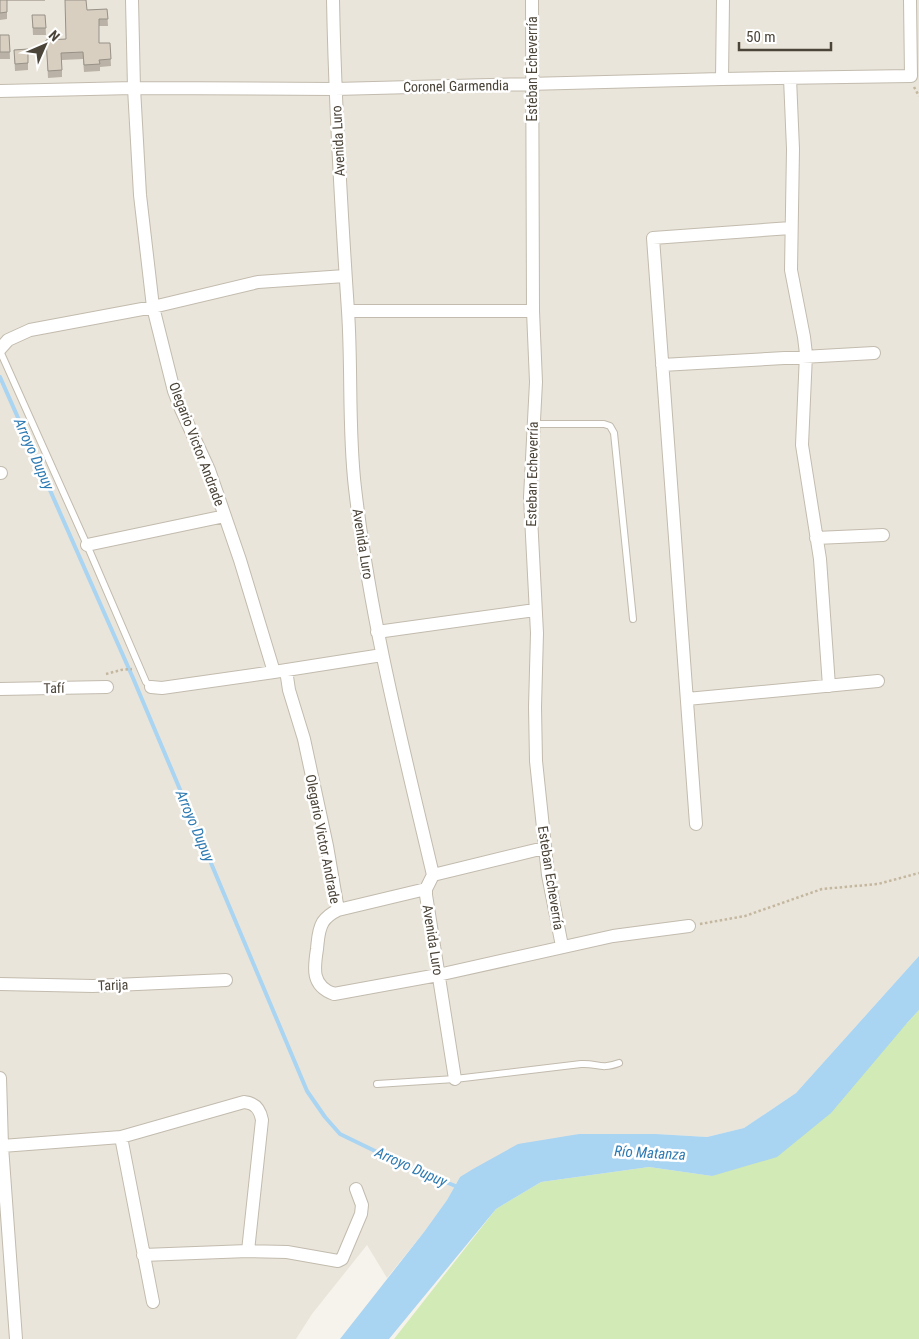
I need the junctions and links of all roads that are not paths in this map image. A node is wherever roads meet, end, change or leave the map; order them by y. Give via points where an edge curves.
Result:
1 (132, 0) edge
2 (333, 0) edge
3 (532, 0) edge
4 (723, 0) edge
5 (910, 0) edge
6 (790, 78) junction
7 (722, 79) junction
8 (532, 85) junction
9 (134, 88) junction
10 (335, 89) junction
11 (0, 91) edge
12 (791, 228) junction
13 (345, 276) junction
14 (153, 307) junction
15 (348, 311) junction
16 (534, 311) junction
17 (0, 350) edge
18 (874, 352) dead end
19 (805, 357) junction
20 (662, 365) junction
21 (534, 424) junction
22 (225, 516) junction
23 (882, 535) dead end
24 (816, 538) junction
25 (87, 545) junction
26 (535, 610) junction
27 (633, 619) dead end
28 (377, 632) junction
29 (382, 655) junction
30 (280, 671) junction
31 (878, 681) dead end
32 (829, 686) junction
33 (107, 687) dead end
34 (151, 687) joint
35 (0, 689) edge
36 (687, 699) junction
37 (696, 824) dead end
38 (544, 848) junction
39 (433, 875) junction
40 (426, 889) junction
41 (338, 910) junction
42 (689, 926) road end
43 (562, 946) junction
44 (438, 974) junction
45 (226, 980) dead end
46 (0, 984) edge
47 (619, 1063) dead end
48 (0, 1078) edge
49 (455, 1079) junction
50 (377, 1084) dead end
51 (121, 1138) junction
52 (2, 1146) junction
53 (356, 1189) dead end
54 (248, 1251) junction
55 (143, 1255) junction
56 (153, 1302) dead end
57 (16, 1339) edge

1 - 9 street, Olegario Victor Andrade
2 - 10 street, Avenida Luro
3 - 8 street, Esteban Echeverría
4 - 7 street
5 - 6 street, Coronel Garmendia via 911,76
6 - 7 street, Coronel Garmendia
6 - 12 street via 793,149
7 - 8 street, Coronel Garmendia
8 - 10 street, Coronel Garmendia
8 - 16 street, Esteban Echeverría
9 - 10 street, Coronel Garmendia
9 - 11 street, Coronel Garmendia
9 - 14 street, Olegario Victor Andrade via 140,195
10 - 13 street, Avenida Luro
12 - 19 street via 791,270
12 - 20 street via 652,238
13 - 14 street via 258,282
13 - 15 street, Avenida Luro
14 - 17 street via 30,330 8,340
14 - 22 street, Olegario Victor Andrade via 180,409 209,470
15 - 16 street
15 - 28 street, Avenida Luro via 355,490
16 - 21 street, Esteban Echeverría
17 - 25 lane
18 - 19 street
19 - 20 street
19 - 24 street via 802,445
20 - 36 street
21 - 26 street, Esteban Echeverría via 530,497
21 - 27 lane via 604,424 610,426 614,433
22 - 25 street
22 - 30 street, Olegario Victor Andrade
23 - 24 street
24 - 32 street
25 - 34 lane via 146,682
26 - 28 street
26 - 38 street, Esteban Echeverría via 535,743
28 - 29 street, Avenida Luro
29 - 30 street
29 - 39 street, Avenida Luro
30 - 34 street
30 - 41 street, Olegario Victor Andrade via 302,731
31 - 32 street
32 - 36 street
33 - 35 street, Tafí
36 - 37 street
38 - 39 street
38 - 43 street, Esteban Echeverría
39 - 40 street, Avenida Luro
40 - 41 street
40 - 44 street, Avenida Luro
41 - 44 street, Olegario Victor Andrade via 322,923 319,934 314,970 322,988 334,994
42 - 43 street
43 - 44 street
44 - 49 street, Avenida Luro
45 - 46 street, Tarija via 93,986
47 - 49 lane via 602,1067 588,1063
48 - 52 street
49 - 50 lane
51 - 52 street
51 - 54 street via 244,1102 257,1107 262,1120
51 - 55 street
52 - 57 street
53 - 54 street via 362,1205 361,1214 342,1259
54 - 55 street
55 - 56 street

